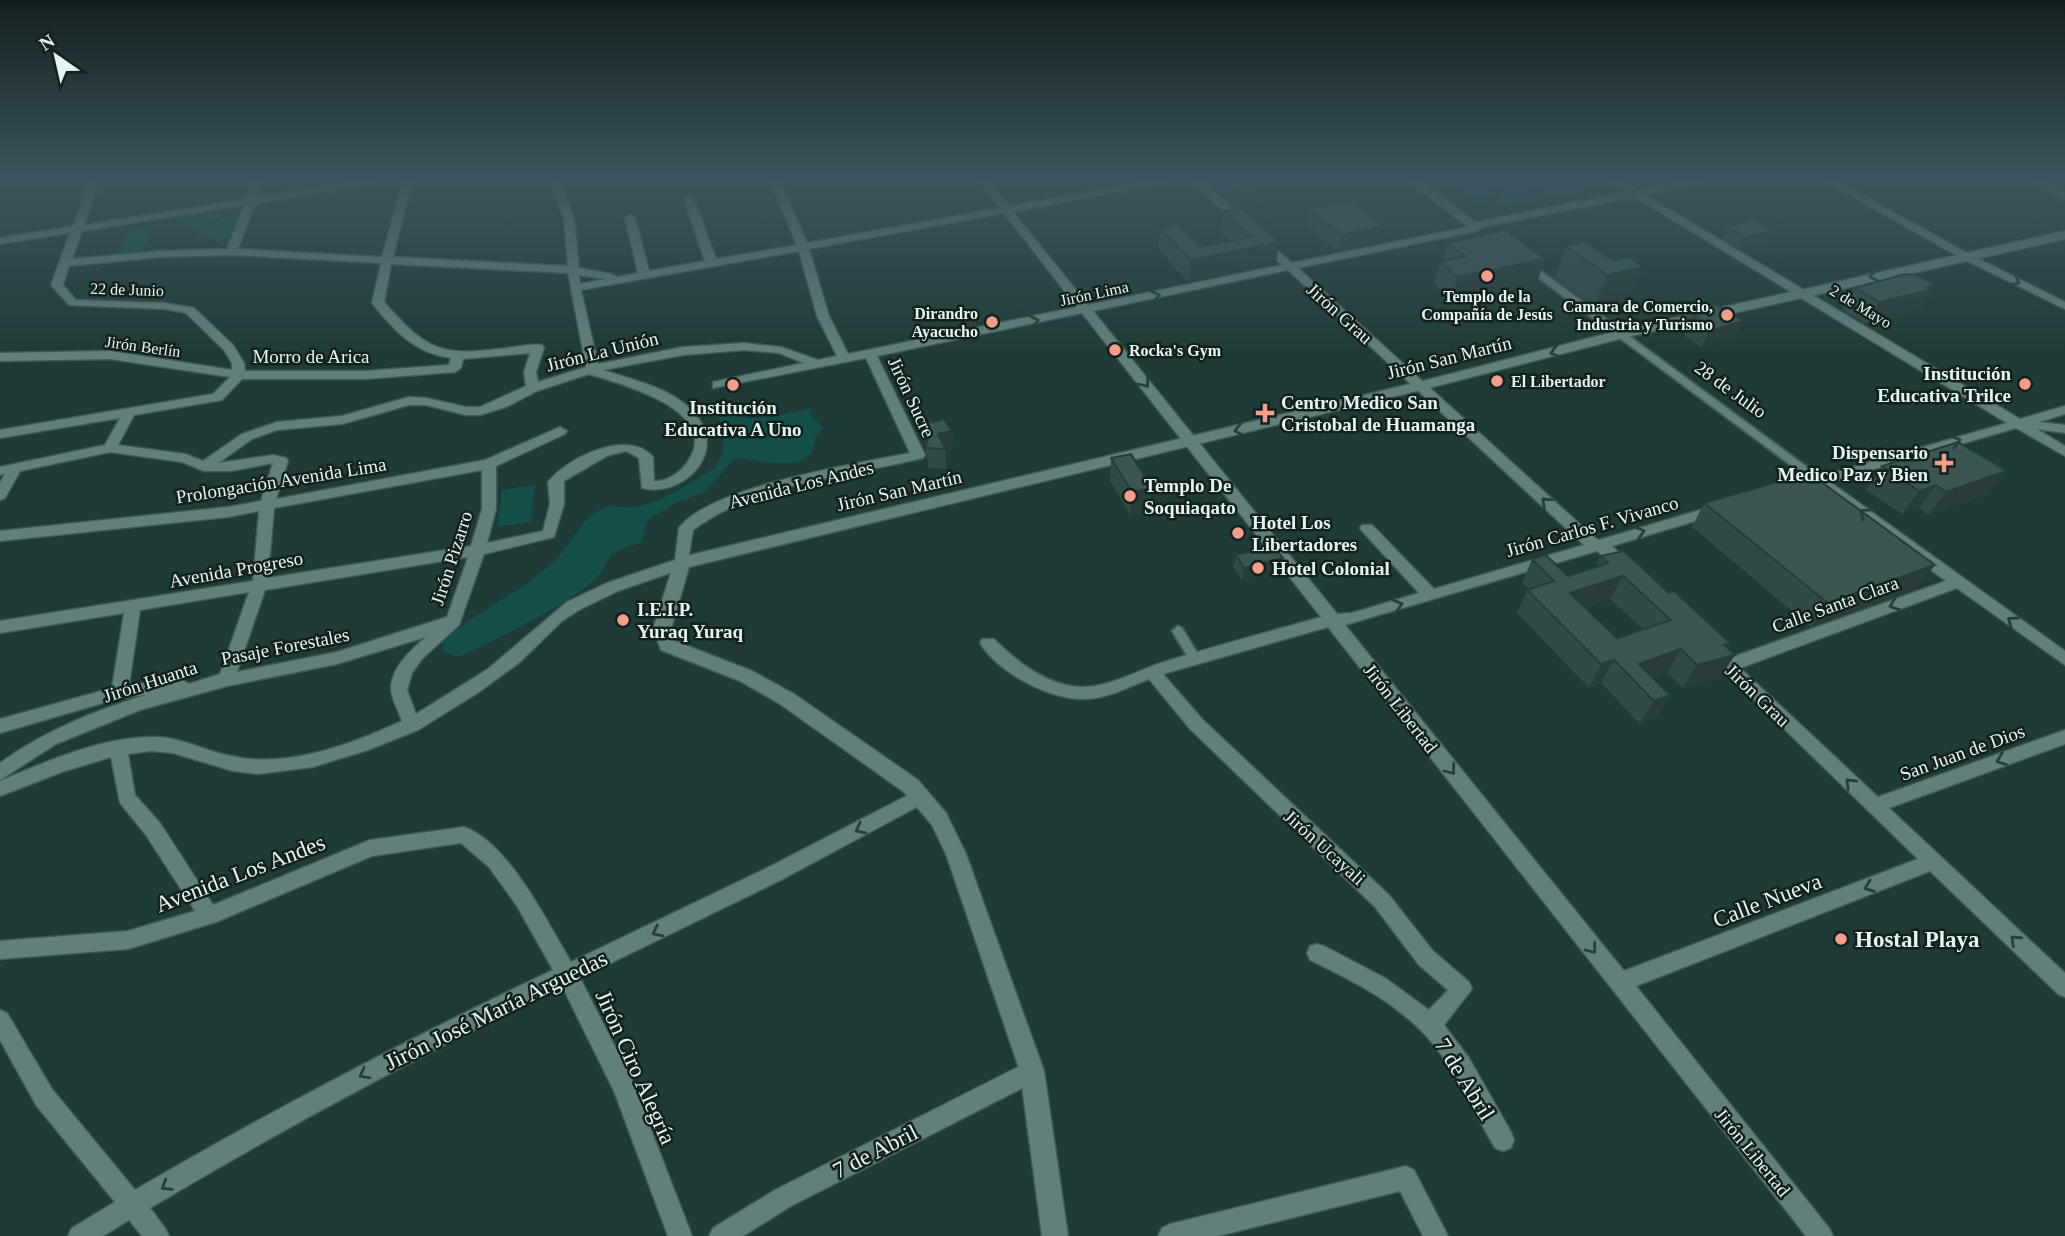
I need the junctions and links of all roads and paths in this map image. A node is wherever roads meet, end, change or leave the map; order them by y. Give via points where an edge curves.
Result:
1 (28, 237) edge
2 (75, 237) edge
3 (237, 237) edge
4 (394, 237) edge
5 (570, 237) edge
6 (635, 237) edge
7 (702, 237) edge
8 (799, 237) edge
9 (856, 237) edge
10 (1029, 237) edge
11 (1257, 237) edge
12 (1432, 237) edge
13 (1709, 237) edge
14 (1930, 237) edge
15 (2057, 237) edge
16 (0, 241) edge
17 (803, 246) junction
18 (231, 252) junction
19 (1965, 256) junction
20 (388, 262) junction
21 (711, 262) junction
22 (1522, 262) edge
23 (66, 263) junction
24 (1291, 268) junction
25 (573, 270) junction
26 (644, 274) junction
27 (617, 278) junction
28 (575, 288) junction
29 (1803, 292) junction
30 (2065, 306) edge
31 (1088, 310) junction
32 (1621, 334) junction
33 (457, 355) junction
34 (871, 355) junction
35 (0, 357) edge
36 (845, 360) junction
37 (818, 365) junction
38 (593, 371) junction
39 (239, 375) junction
40 (717, 384) dead end
41 (1421, 386) junction
42 (533, 388) junction
43 (2065, 410) edge
44 (128, 414) junction
45 (2022, 424) junction
46 (2065, 429) edge
47 (560, 431) dead end
48 (0, 434) edge
49 (1191, 441) junction
50 (110, 448) junction
51 (2065, 452) edge
52 (918, 455) joint
53 (489, 464) junction
54 (204, 467) junction
55 (7, 470) edge
56 (1819, 481) junction
57 (1780, 492) edge
58 (0, 495) edge
59 (267, 505) junction
60 (1731, 506) edge
61 (1367, 527) dead end
62 (0, 536) edge
63 (1598, 545) junction
64 (478, 550) junction
65 (682, 563) junction
66 (1639, 581) edge
67 (1958, 582) junction
68 (260, 583) junction
69 (1431, 596) junction
70 (133, 607) junction
71 (1332, 620) junction
72 (453, 621) junction
73 (0, 627) edge
74 (1178, 631) dead end
75 (1698, 638) edge
76 (988, 642) dead end
77 (1195, 659) junction
78 (2065, 659) edge
79 (1727, 666) junction
80 (1152, 671) junction
81 (226, 680) junction
82 (120, 692) junction
83 (412, 725) junction
84 (0, 726) edge
85 (2065, 737) edge
86 (119, 749) junction
87 (0, 773) edge
88 (0, 789) edge
89 (920, 797) junction
90 (1874, 806) junction
91 (370, 848) joint
92 (1933, 862) junction
93 (209, 916) junction
94 (0, 950) edge
95 (1317, 953) dead end
96 (568, 976) junction
97 (1619, 983) junction
98 (2065, 987) edge
99 (0, 1020) edge
100 (1430, 1025) junction
101 (1032, 1071) junction
102 (1503, 1140) dead end
103 (132, 1206) junction
104 (80, 1236) edge
105 (157, 1236) edge
106 (680, 1236) edge
107 (720, 1236) edge
108 (1055, 1236) edge
109 (1170, 1236) edge
110 (1436, 1236) edge
111 (1821, 1236) edge

1 - 16 street
2 - 23 street, 22 de Junio
3 - 18 street
4 - 20 street
5 - 25 street
6 - 26 street
7 - 21 street
8 - 17 street
9 - 17 street
10 - 31 street, Jirón Libertad
11 - 24 street, Jirón Grau
12 - 24 street, Jirón Lima
13 - 29 street, 2 de Mayo
14 - 19 street
15 - 19 street, Jirón San Martín
17 - 21 street
17 - 36 street via 823,316
18 - 20 street
18 - 23 street
19 -> 29 street, Jirón San Martín
19 -> 30 street
20 - 25 street
20 - 33 street via 378,303 415,342
21 - 26 street
22 - 32 street, 28 de Julio
23 - 39 street, 22 de Junio via 57,285 73,303 190,310 229,348
31 -> 24 street, Jirón Lima
24 - 41 street, Jirón Grau
25 - 27 street
25 - 28 street
26 - 27 street
27 - 28 street
28 - 38 street
29 - 32 street, Jirón San Martín
29 - 45 street, 2 de Mayo
34 -> 31 street, Jirón Lima
31 -> 49 street, Jirón Libertad
32 -> 41 street, Jirón San Martín
32 - 56 street, 28 de Julio
33 - 39 street, Morro de Arica via 456,368 365,375
33 - 42 street, Morro de Arica via 538,348 530,372
34 - 36 street, Jirón Lima
34 - 52 street, Jirón Sucre
35 - 39 street, Jirón Berlín via 110,355
36 - 37 street, Jirón Lima
37 - 38 street, Jirón La Unión via 766,347 721,346
37 - 40 street, Jirón Lima
38 - 42 street, Jirón La Unión
38 - 64 street, Avenida Progreso via 663,394 697,425 702,443 698,456 686,473 670,484 647,485 647,462 636,449 608,451 555,482 557,504 549,534
39 - 44 street, Morro de Arica via 217,397
41 -> 49 street, Jirón San Martín
63 -> 41 street, Jirón Grau
42 - 54 street, Jirón La Unión via 508,403 477,412 415,401 315,425 276,426 228,447
43 - 45 street
44 - 48 street, Morro de Arica
44 - 50 street
45 - 46 street
45 - 51 street, 2 de Mayo
56 -> 45 street
47 - 53 street, Prolongación Avenida Lima
49 - 65 street, Jirón San Martín
49 - 71 street, Jirón Libertad
50 - 54 street via 185,458
50 - 55 street
52 - 65 street, Avenida Los Andes via 712,509 686,528
53 - 59 street, Prolongación Avenida Lima
53 - 64 street, Jirón Pizarro via 489,509
54 - 59 street, Jirón Huanta via 281,461
55 - 58 street
56 - 57 street
67 -> 56 street, 28 de Julio
59 - 62 street, Prolongación Avenida Lima
59 - 68 street, Jirón Huanta
63 -> 60 street, Jirón Carlos F. Vivanco
61 - 69 street
63 - 66 street, Jirón Grau
63 - 69 street, Jirón Carlos F. Vivanco
64 - 68 street, Avenida Progreso
64 - 72 street, Jirón Pizarro
65 - 83 street via 572,606 496,671
65 - 89 street, Avenida Los Andes via 662,629 667,645 746,676 787,699 911,786
78 -> 67 street, 28 de Julio
67 -> 79 street, Calle Santa Clara
68 - 70 street, Avenida Progreso
68 - 81 street, Jirón Huanta
71 -> 69 street, Jirón Carlos F. Vivanco via 1352,619
70 - 73 street, Avenida Progreso
70 - 82 street
71 - 77 street
71 -> 97 street, Jirón Libertad
72 - 81 street, Pasaje Forestales via 373,649
72 - 83 street, Jirón Pizarro via 404,672 398,690
74 - 77 street
75 - 79 street, Jirón Grau
76 - 80 street via 1032,678 1082,694
77 - 80 street
90 -> 79 street, Jirón Grau
80 - 100 street, Jirón Ucayali via 1196,723 1373,892 1426,958 1462,989
81 - 82 street, Pasaje Forestales
81 - 87 street, Jirón Huanta via 61,734
82 - 84 street, Pasaje Forestales
83 - 86 street via 336,754 293,762 237,765 176,746 152,744
85 -> 90 street, San Juan de Dios
86 - 88 street via 82,755
86 - 93 street via 126,798 153,829
89 -> 96 street, Jirón José María Arguedas
89 - 101 street via 939,819 956,854
90 - 92 street, Jirón Grau
91 - 93 street, Avenida Los Andes
91 - 96 street, Jirón Ciro Alegría via 464,835 496,860
92 -> 97 street, Calle Nueva
98 -> 92 street, Jirón Grau
93 - 94 street, Avenida Los Andes via 128,940
95 - 100 street, 7 de Abril via 1365,976
96 -> 103 street, Jirón José María Arguedas via 417,1046 263,1128
96 - 106 street, Jirón Ciro Alegría via 623,1086
97 - 111 street, Jirón Libertad
99 - 103 street via 44,1097
100 - 102 street, 7 de Abril
101 - 107 street, 7 de Abril via 783,1198
101 - 108 street
103 - 104 street, Jirón José María Arguedas
103 - 105 street
109 - 110 street via 1406,1178

